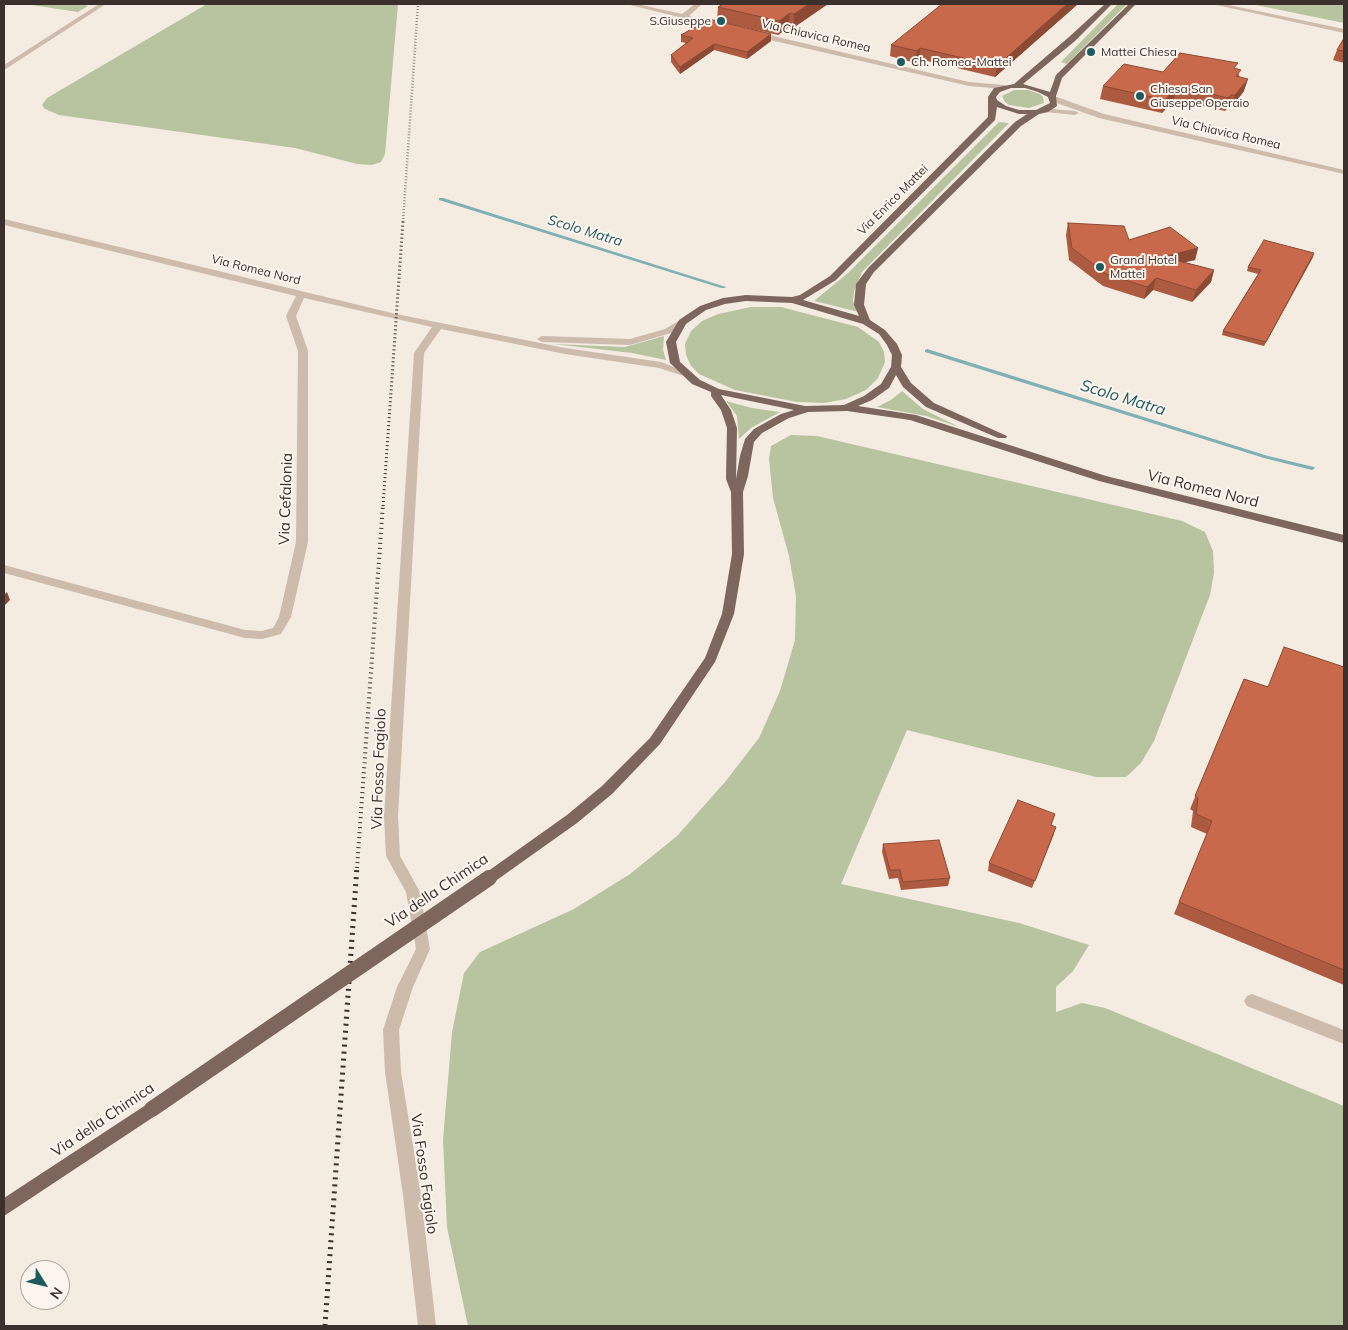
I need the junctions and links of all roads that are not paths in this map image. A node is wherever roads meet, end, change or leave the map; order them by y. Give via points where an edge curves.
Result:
1 (103, 4) edge
2 (629, 4) edge
3 (699, 4) edge
4 (1109, 4) edge
5 (1133, 4) edge
6 (1215, 4) edge
7 (683, 16) junction
8 (728, 27) edge
9 (1344, 30) edge
10 (747, 32) edge
11 (4, 68) edge
12 (969, 84) junction
13 (1016, 86) junction
14 (1004, 87) junction
15 (1053, 98) junction
16 (992, 99) junction
17 (1041, 111) junction
18 (1102, 116) junction
19 (1344, 172) edge
20 (4, 222) edge
21 (301, 295) junction
22 (792, 300) junction
23 (682, 322) junction
24 (866, 322) junction
25 (438, 326) junction
26 (503, 338) junction
27 (896, 367) junction
28 (684, 373) junction
29 (716, 390) junction
30 (846, 408) junction
31 (806, 410) junction
32 (1056, 462) junction
33 (736, 492) junction
34 (1344, 539) edge
35 (4, 569) edge
36 (1252, 1001) dead end
37 (1344, 1037) edge
38 (4, 1208) edge
39 (427, 1326) edge

1 - 11 street
2 - 7 street
3 - 7 street
4 - 13 main road
5 - 15 main road via 1059,77
6 - 9 street
7 - 8 street
10 - 12 street, Via Chiavica Romea
12 - 14 street, Via Chiavica Romea
12 - 16 street, Via Chiavica Romea via 984,90
13 - 14 main road
13 - 15 main road via 1034,87
14 - 16 main road via 993,93
15 - 17 main road via 1054,104
15 - 18 street, Via Chiavica Romea
16 - 17 main road via 1010,110
16 - 22 main road, Via Enrico Mattei via 992,118 834,278
17 - 18 street, Via Chiavica Romea
17 - 24 main road via 1018,124 871,270 861,284 858,305
18 - 19 street, Via Chiavica Romea
20 - 21 street, Via Romea Nord
21 - 25 street, Via Romea Nord
21 - 35 street, Via Cefalonia via 291,316 303,351 302,542 285,617 276,631 262,635 245,634
22 - 23 main road via 746,298 723,301 703,308
22 - 24 main road via 848,314
23 - 26 street, Via Romea Nord via 668,331 630,342
23 - 28 main road via 671,342 675,363
24 - 27 main road via 882,332 892,344 897,355
25 - 26 street, Via Romea Nord
25 - 39 street, Via Fosso Fagiolo via 419,353 391,816 393,856 413,892 423,949 405,988 392,1030 393,1072 412,1195
26 - 28 street, Via Romea Nord via 661,365
27 - 30 main road via 885,386
27 - 32 main road, Via Romea Nord via 907,386 930,405
28 - 29 main road
29 - 31 main road
29 - 33 main road, Via della Chimica via 732,428 731,480
30 - 31 main road
30 - 32 main road, Via Romea Nord via 912,417
31 - 33 main road, Via della Chimica via 785,416 749,441 743,476
32 - 34 main road, Via Romea Nord via 1103,480
33 - 38 main road, Via della Chimica, bridge via 738,554 728,614 711,658 655,741 607,790 489,878
36 - 37 street

